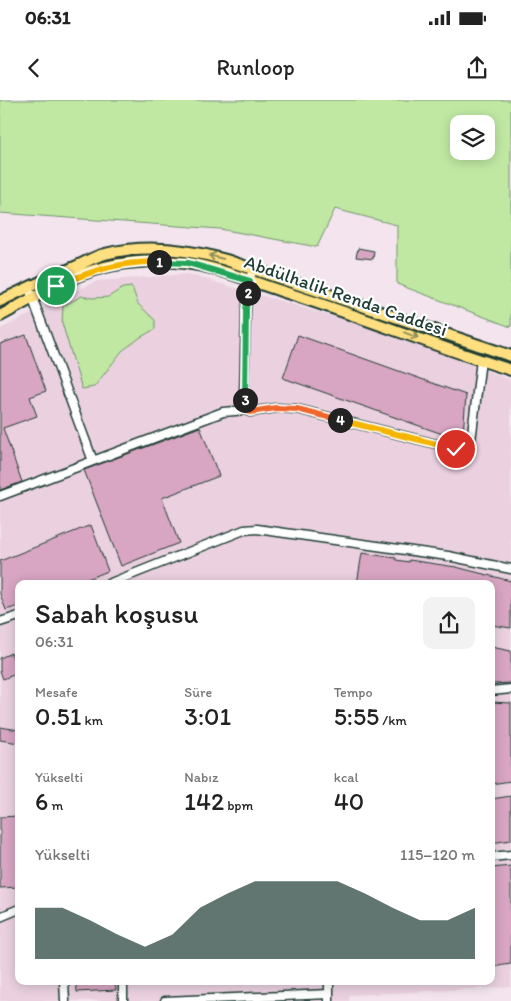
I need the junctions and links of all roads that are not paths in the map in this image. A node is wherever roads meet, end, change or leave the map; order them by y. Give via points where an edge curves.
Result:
1 (252, 268) junction
2 (250, 281) junction
3 (28, 287) junction
4 (32, 299) junction
5 (0, 301) edge
6 (0, 316) edge
7 (511, 356) edge
8 (481, 360) junction
9 (511, 370) edge
10 (246, 410) junction
11 (93, 461) junction
12 (0, 496) edge
13 (511, 569) edge
14 (118, 580) edge
15 (15, 617) edge
16 (0, 622) edge
17 (511, 689) edge
18 (495, 691) edge
19 (511, 855) edge
20 (495, 857) edge
21 (15, 911) edge
22 (0, 917) edge
23 (64, 985) edge
24 (123, 985) edge
25 (330, 985) edge
26 (329, 998) edge
27 (65, 1001) edge
28 (123, 1001) edge
29 (165, 1001) edge

1 - 2 street
1 -> 3 main road, Abdülhalik Renda Caddesi via 178,249 130,250 104,254
1 - 7 main road, Abdülhalik Renda Caddesi
2 - 4 main road, Abdülhalik Renda Caddesi via 188,263 147,262 113,265 87,273
2 -> 8 main road, Abdülhalik Renda Caddesi
2 - 10 street via 246,309
3 - 4 street
3 - 5 main road, Abdülhalik Renda Caddesi
4 - 6 main road, Abdülhalik Renda Caddesi
4 - 11 street
8 - 9 main road, Abdülhalik Renda Caddesi
8 - 10 street via 470,441 463,449 297,409
10 - 11 street via 223,412
11 - 12 street
13 - 14 street via 448,556 257,529 244,530
15 - 16 street
17 - 18 street
19 - 20 street
21 - 22 street
23 - 27 street
24 - 28 street
25 - 26 street
26 - 29 street

